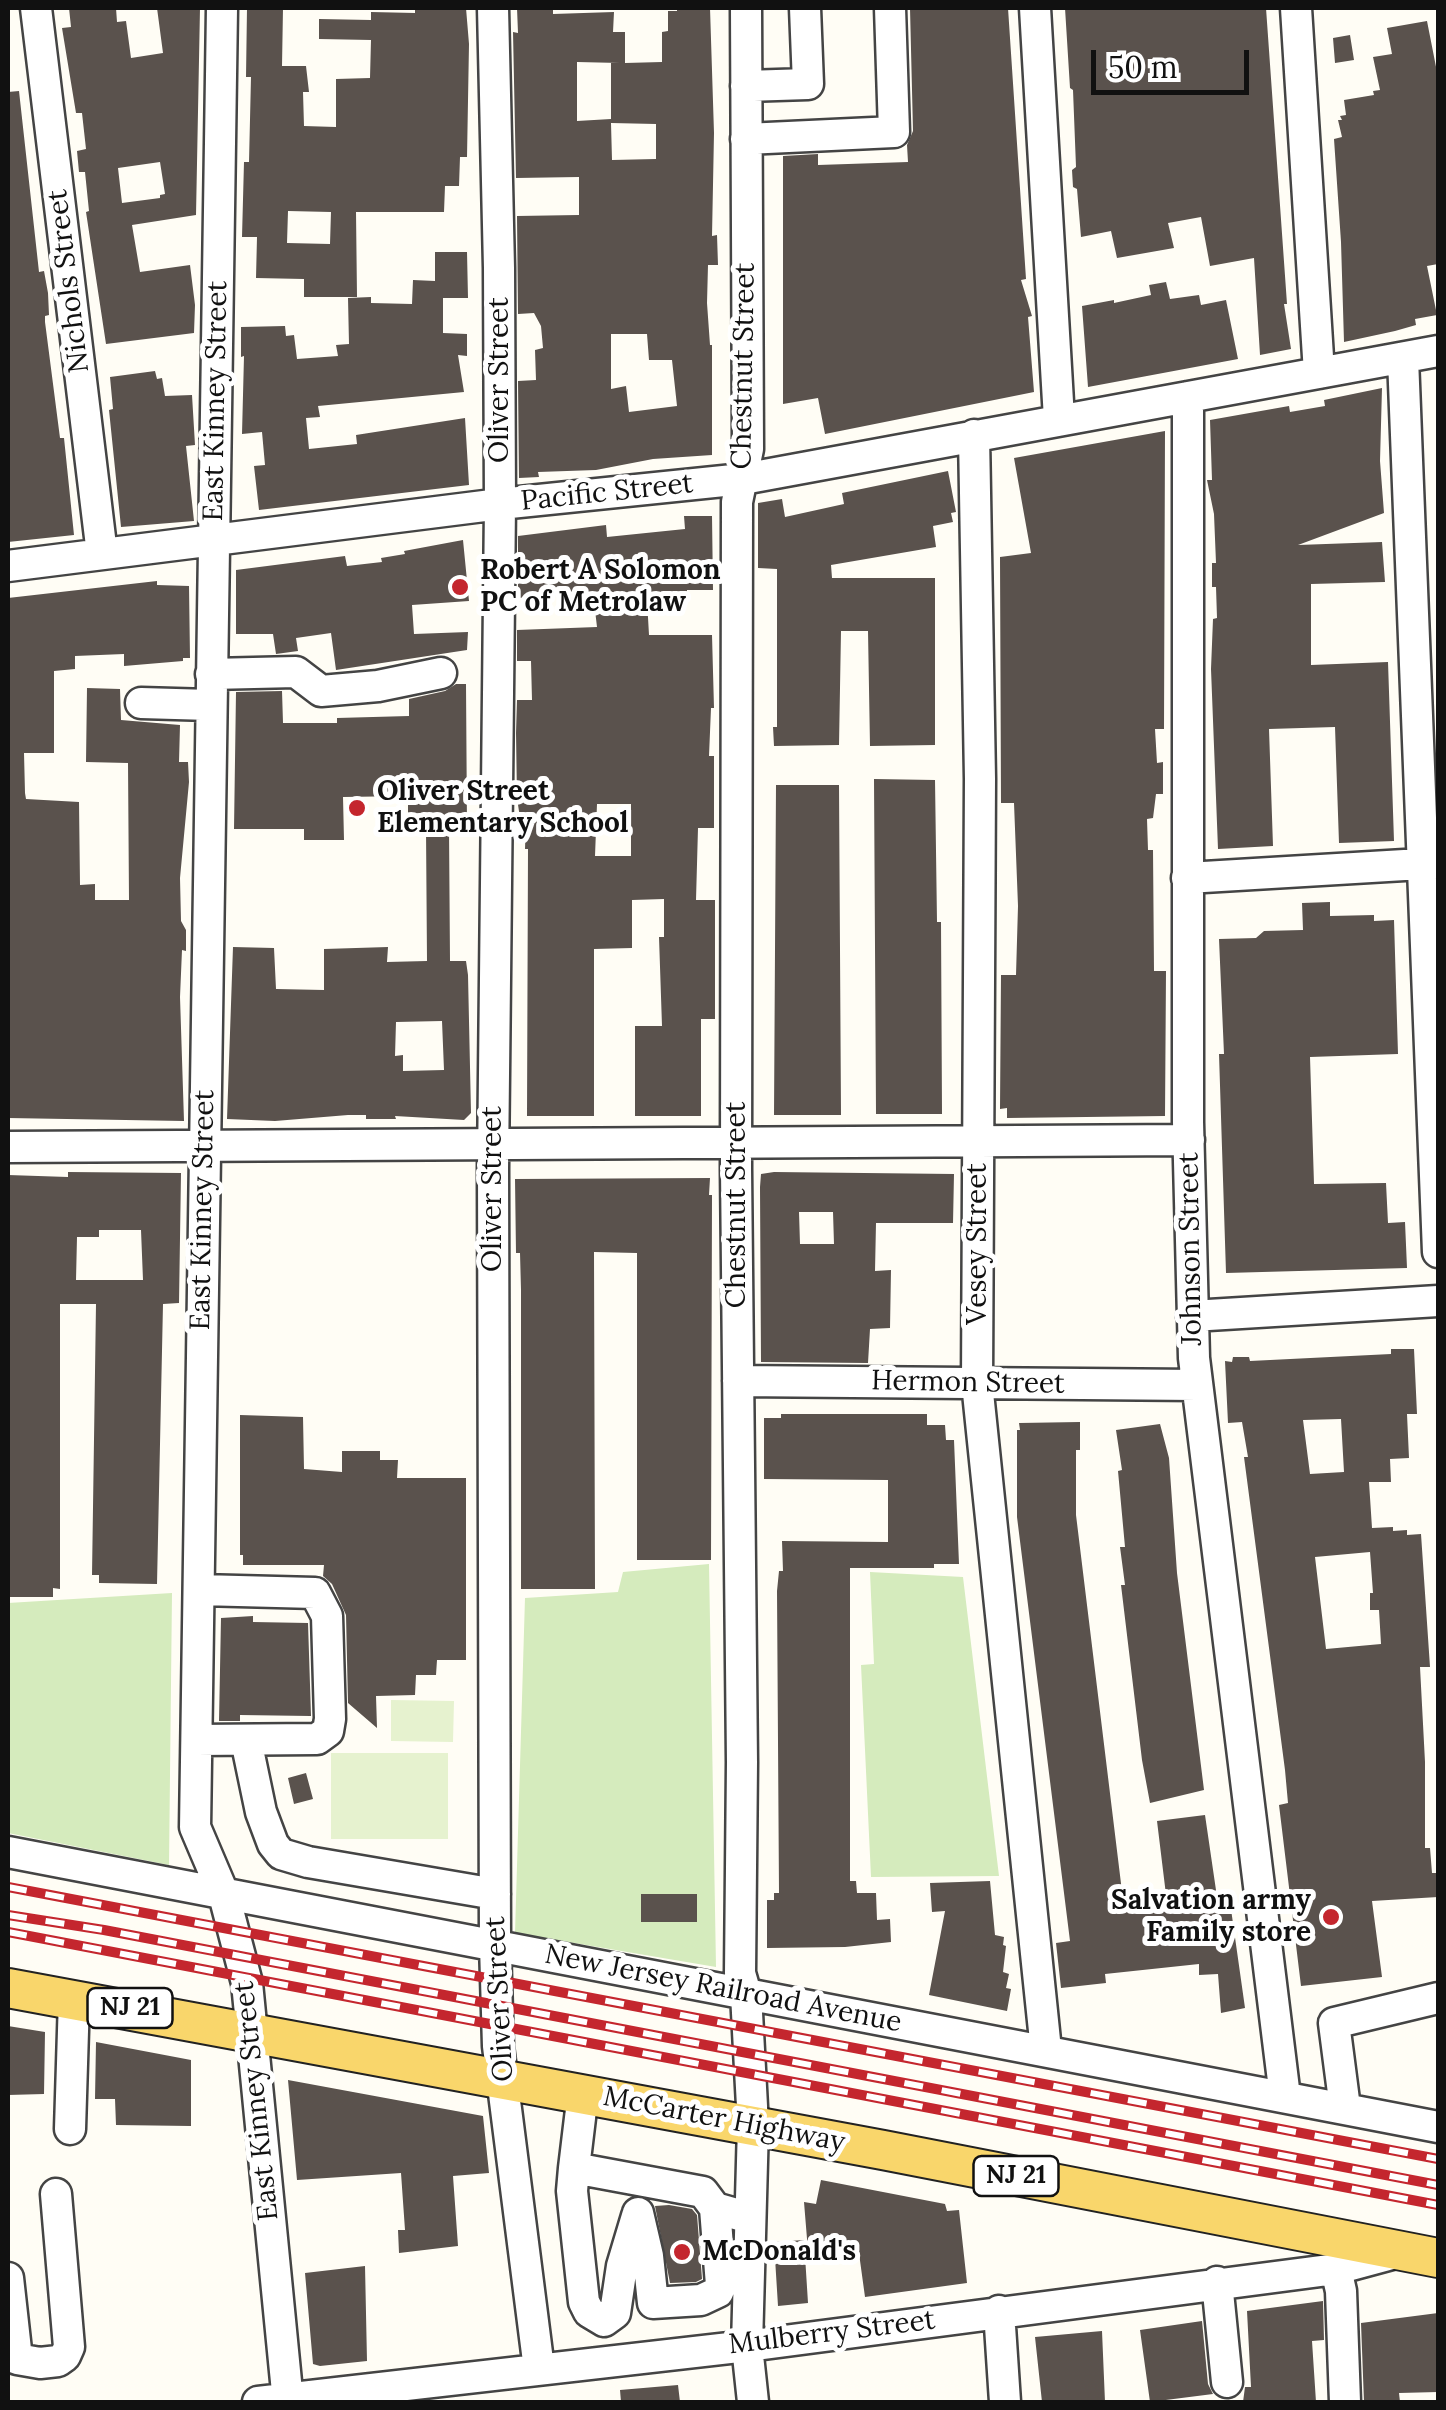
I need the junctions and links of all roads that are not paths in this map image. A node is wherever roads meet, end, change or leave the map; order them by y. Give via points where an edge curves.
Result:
1 (36, 8) edge
2 (222, 8) edge
3 (493, 8) edge
4 (746, 8) edge
5 (805, 8) edge
6 (890, 8) edge
7 (1035, 8) edge
8 (1296, 8) edge
9 (746, 86) junction
10 (746, 139) junction
11 (1438, 352) edge
12 (1403, 358) junction
13 (1319, 373) junction
14 (1188, 396) junction
15 (1059, 418) junction
16 (974, 434) junction
17 (743, 479) junction
18 (500, 504) junction
19 (213, 542) junction
20 (102, 554) junction
21 (8, 566) edge
22 (441, 673) dead end
23 (211, 674) junction
24 (141, 703) dead end
25 (210, 705) junction
26 (1431, 864) edge
27 (1187, 878) junction
28 (1188, 1140) junction
29 (736, 1142) junction
30 (978, 1142) junction
31 (204, 1145) junction
32 (8, 1146) edge
33 (493, 1146) junction
34 (1438, 1252) edge
35 (1438, 1301) edge
36 (1192, 1316) junction
37 (738, 1380) junction
38 (977, 1383) junction
39 (1198, 1385) junction
40 (200, 1590) junction
41 (197, 1740) junction
42 (246, 1740) junction
43 (8, 1852) edge
44 (224, 1894) junction
45 (496, 1894) junction
46 (495, 1946) junction
47 (8, 1988) edge
48 (746, 1994) junction
49 (74, 1998) junction
50 (1438, 1998) edge
51 (252, 2031) junction
52 (1046, 2050) junction
53 (502, 2079) junction
54 (583, 2093) junction
55 (1285, 2097) junction
56 (1345, 2108) junction
57 (753, 2125) junction
58 (1438, 2127) edge
59 (70, 2129) dead end
60 (574, 2168) junction
61 (634, 2178) junction
62 (56, 2194) dead end
63 (715, 2208) junction
64 (638, 2214) junction
65 (750, 2218) junction
66 (1421, 2254) edge
67 (1336, 2269) junction
68 (8, 2278) edge
69 (622, 2278) junction
70 (1217, 2282) junction
71 (653, 2303) junction
72 (530, 2305) junction
73 (594, 2310) junction
74 (999, 2311) junction
75 (747, 2346) junction
76 (610, 2362) junction
77 (538, 2369) junction
78 (1228, 2382) dead end
79 (472, 2390) edge
80 (278, 2402) edge
81 (753, 2402) edge
82 (1005, 2402) edge
83 (1344, 2402) edge

1 - 20 street, Nichols Street
2 - 19 street, East Kinney Street
3 - 18 street, Oliver Street
4 - 9 street, Chestnut Street
5 - 9 street via 808,84
6 - 10 street via 894,132
7 - 15 street
8 - 13 street
9 - 10 street, Chestnut Street
10 - 17 street, Chestnut Street
11 - 12 street, Pacific Street
12 - 13 street, Pacific Street
12 - 26 street
13 - 14 street, Pacific Street
14 - 15 street, Pacific Street
14 - 27 street, Johnson Street
15 - 16 street, Pacific Street
16 - 17 street, Pacific Street
16 - 30 street, Vesey Street
17 - 18 street, Pacific Street
17 - 29 street, Chestnut Street via 737,502
18 - 19 street, Pacific Street
18 - 33 street, Oliver Street
19 - 20 street, Pacific Street
19 - 23 street, East Kinney Street
20 - 21 street, Pacific Street
22 - 23 street via 321,691 296,672
23 - 25 street, East Kinney Street
24 - 25 street
25 - 31 street, East Kinney Street
26 - 27 street via 1370,855 1253,861
26 - 34 street
27 - 28 street, Johnson Street
28 - 30 street
28 - 36 street, Johnson Street
29 - 30 street
29 - 33 street
29 - 37 street, Chestnut Street
30 - 38 street, Vesey Street
31 - 32 street
31 - 33 street
31 - 40 street, East Kinney Street
33 - 45 street, Oliver Street
35 - 36 street
36 - 39 street, Johnson Street
37 - 38 street, Hermon Street
37 - 48 street, Chestnut Street via 740,1973
38 - 39 street, Hermon Street
38 - 52 street, Vesey Street
39 - 55 street, Johnson Street
40 - 41 street, East Kinney Street
40 - 42 street via 315,1594 327,1616 328,1731 317,1739
41 - 42 street
41 - 44 street, East Kinney Street via 195,1827
42 - 45 street via 261,1812 282,1854
43 - 44 street, New Jersey Railroad Avenue
44 - 46 street, New Jersey Railroad Avenue
44 - 51 street, East Kinney Street
45 - 46 street, Oliver Street
46 - 48 street, New Jersey Railroad Avenue
46 - 53 street, Oliver Street
47 - 49 main road, McCarter Highway / NJ 21
48 - 52 street, New Jersey Railroad Avenue
48 - 57 street, Chestnut Street
49 - 51 main road, McCarter Highway / NJ 21
49 - 59 street
50 - 56 street via 1334,2023
51 - 53 main road, McCarter Highway / NJ 21
51 - 80 street, East Kinney Street
52 - 55 street, New Jersey Railroad Avenue
53 - 54 main road, McCarter Highway / NJ 21
53 - 72 street, Oliver Street
54 - 57 main road, McCarter Highway / NJ 21
54 - 60 street
55 - 56 street, New Jersey Railroad Avenue
56 - 58 street, New Jersey Railroad Avenue
57 - 65 street, Chestnut Street
57 - 66 main road, McCarter Highway / NJ 21
60 - 61 street
60 - 73 street via 572,2191
61 - 63 street via 702,2192
61 - 64 street
62 - 68 street via 66,2356 40,2364 18,2359
63 - 65 street
63 - 71 street via 718,2292 701,2300
64 - 69 street
64 - 71 street
65 - 75 street, Chestnut Street
66 - 67 street, Mulberry Street
67 - 70 street, Mulberry Street
67 - 83 street
69 - 71 street via 630,2294
69 - 73 street via 614,2313
70 - 74 street, Mulberry Street
70 - 78 street
72 - 73 street
72 - 77 street, Oliver Street
73 - 76 street
74 - 75 street, Mulberry Street
74 - 82 street
75 - 76 street, Mulberry Street
75 - 81 street, Chestnut Street
76 - 77 street, Mulberry Street
77 - 79 street, Mulberry Street
79 - 80 street, Mulberry Street

